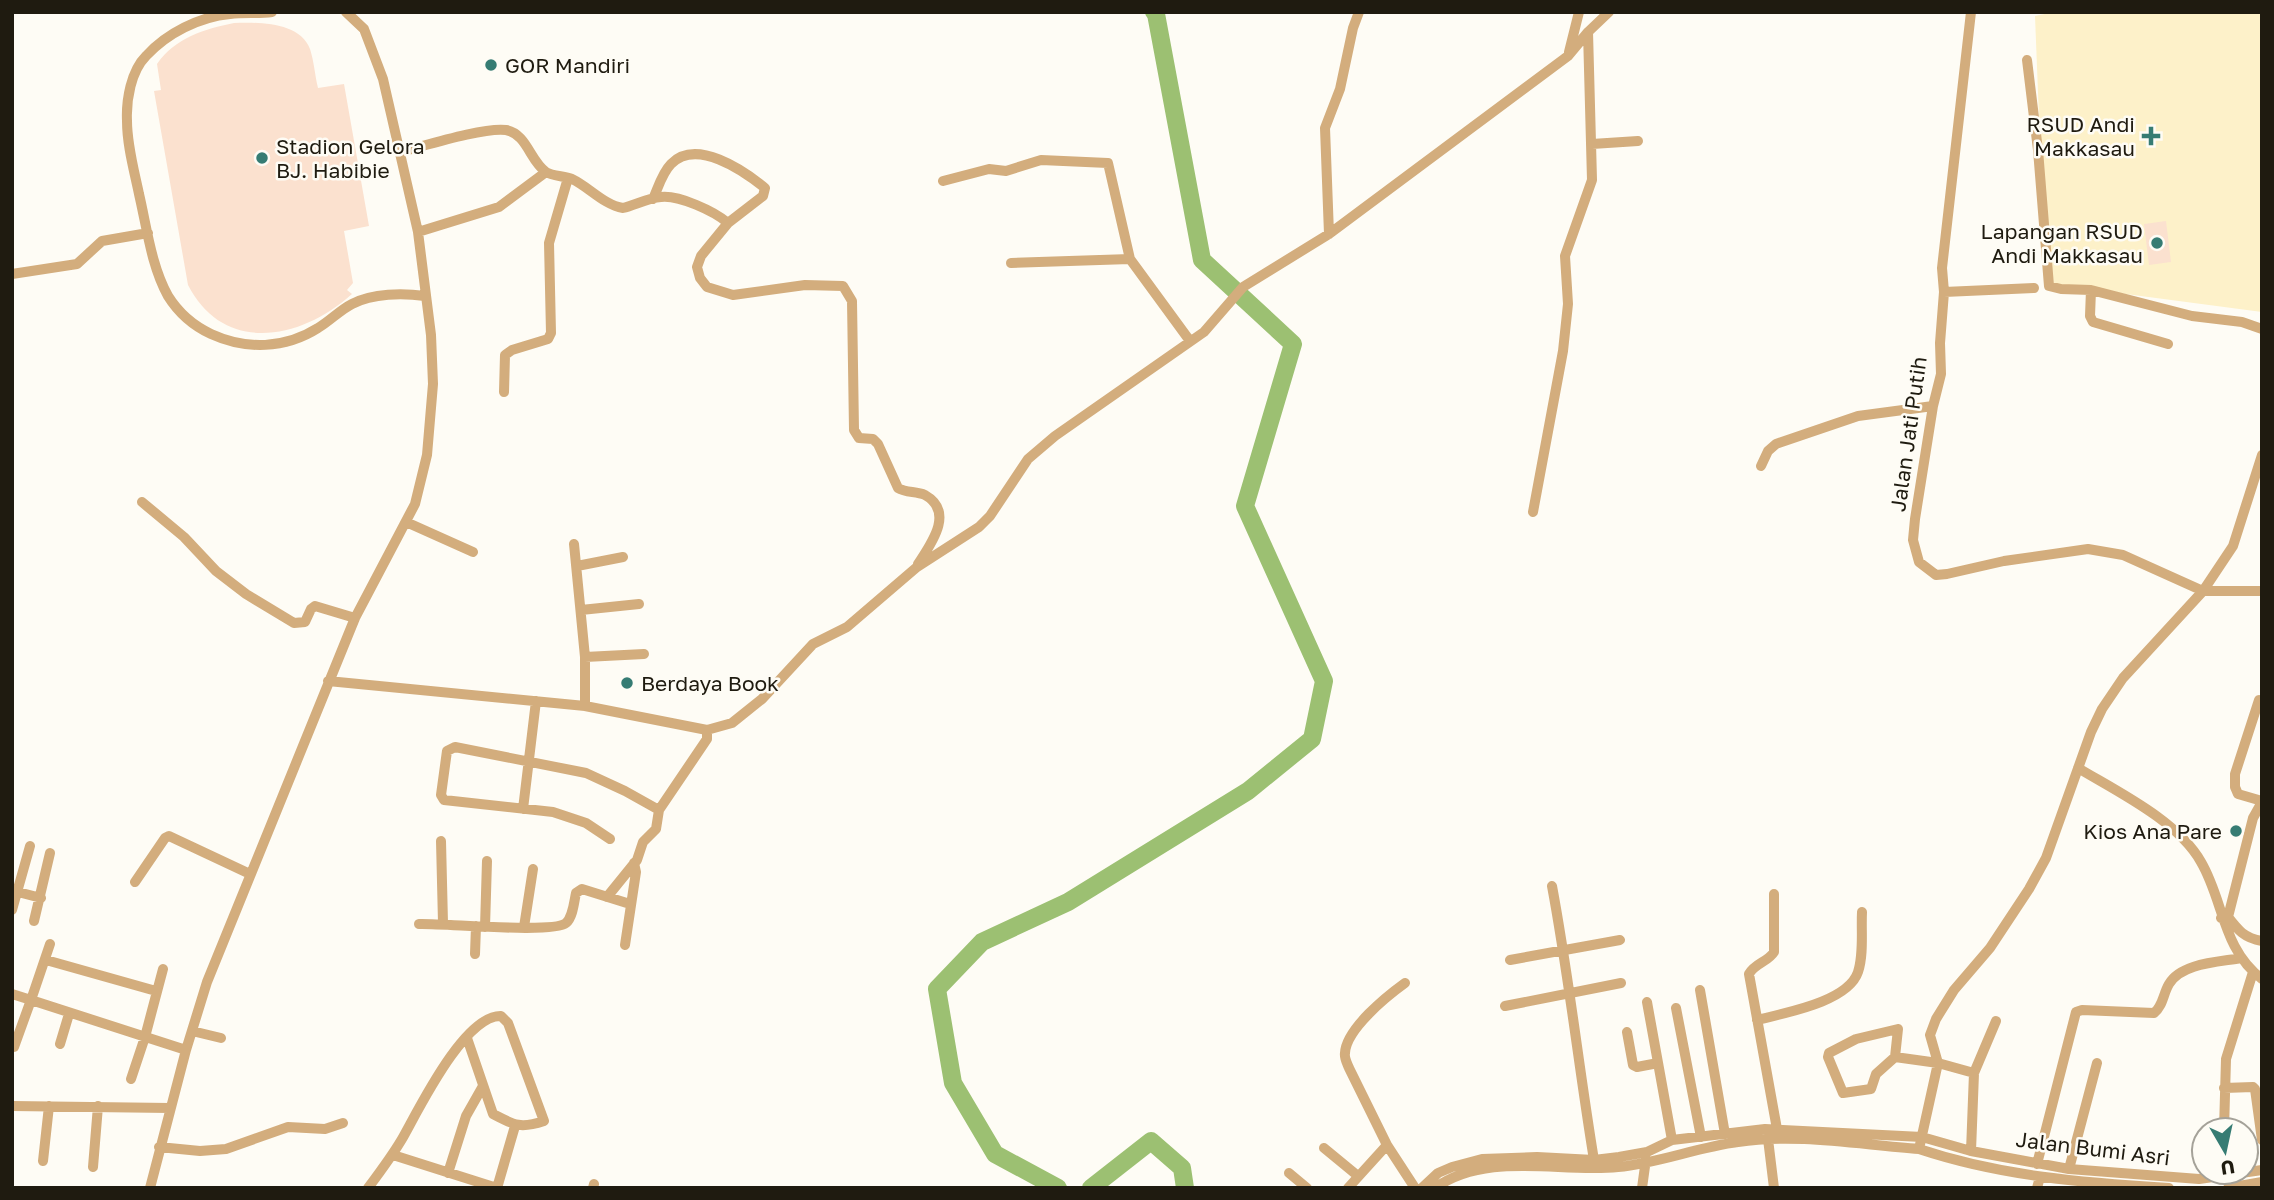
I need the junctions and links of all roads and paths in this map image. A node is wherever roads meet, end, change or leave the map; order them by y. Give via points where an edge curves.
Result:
1 (272, 12) edge
2 (346, 12) edge
3 (1359, 12) edge
4 (1579, 12) edge
5 (1609, 12) edge
6 (1971, 12) edge
7 (1588, 32) junction
8 (1568, 56) junction
9 (2027, 60) dead end
10 (1638, 141) dead end
11 (1592, 144) junction
12 (400, 152) junction
13 (546, 172) junction
14 (568, 178) junction
15 (943, 181) dead end
16 (653, 199) junction
17 (727, 223) junction
18 (418, 232) junction
19 (148, 233) junction
20 (1329, 234) junction
21 (1130, 260) junction
22 (1010, 263) dead end
23 (12, 274) edge
24 (2034, 288) dead end
25 (2091, 290) junction
26 (1944, 292) junction
27 (425, 296) junction
28 (2262, 329) edge
29 (1189, 341) junction
30 (2168, 344) dead end
31 (504, 392) dead end
32 (1933, 406) junction
33 (2262, 455) edge
34 (1761, 466) dead end
35 (2257, 483) edge
36 (142, 502) dead end
37 (1533, 512) dead end
38 (406, 522) junction
39 (574, 544) dead end
40 (473, 552) dead end
41 (623, 557) dead end
42 (577, 566) junction
43 (916, 567) junction
44 (2261, 590) edge
45 (2203, 591) junction
46 (639, 604) dead end
47 (581, 610) junction
48 (355, 618) junction
49 (644, 654) dead end
50 (585, 657) junction
51 (328, 681) junction
52 (2259, 700) dead end
53 (536, 701) junction
54 (585, 706) junction
55 (707, 730) junction
56 (528, 762) junction
57 (2078, 768) junction
58 (2262, 802) edge
59 (523, 809) junction
60 (659, 810) junction
61 (610, 839) dead end
62 (441, 841) dead end
63 (30, 846) dead end
64 (50, 853) dead end
65 (487, 861) dead end
66 (634, 863) junction
67 (533, 869) dead end
68 (250, 874) junction
69 (135, 882) dead end
70 (1552, 886) dead end
71 (18, 892) junction
72 (1774, 894) dead end
73 (607, 897) junction
74 (41, 898) junction
75 (630, 904) junction
76 (12, 910) edge
77 (1862, 912) dead end
78 (2225, 917) junction
79 (34, 921) dead end
80 (443, 923) junction
81 (419, 924) dead end
82 (480, 926) junction
83 (524, 927) junction
84 (1620, 940) dead end
85 (2262, 941) edge
86 (50, 944) dead end
87 (625, 945) dead end
88 (1564, 950) junction
89 (475, 954) dead end
90 (2241, 958) junction
91 (46, 960) junction
92 (1510, 960) dead end
93 (163, 970) dead end
94 (2257, 976) edge
95 (1405, 983) dead end
96 (1621, 984) dead end
97 (1700, 990) dead end
98 (156, 991) junction
99 (12, 994) edge
100 (1569, 994) junction
101 (31, 1000) junction
102 (1647, 1002) dead end
103 (1506, 1006) dead end
104 (1676, 1008) dead end
105 (69, 1014) junction
106 (1757, 1020) junction
107 (1996, 1021) dead end
108 (192, 1031) junction
109 (1627, 1032) dead end
110 (145, 1037) junction
111 (221, 1038) dead end
112 (467, 1038) junction
113 (60, 1044) dead end
114 (14, 1047) edge
115 (186, 1050) junction
116 (1895, 1057) junction
117 (1658, 1063) junction
118 (1938, 1063) junction
119 (2097, 1063) dead end
120 (1974, 1073) junction
121 (131, 1079) dead end
122 (483, 1086) junction
123 (2224, 1088) junction
124 (12, 1106) edge
125 (49, 1106) junction
126 (98, 1106) junction
127 (170, 1108) junction
128 (2224, 1116) edge
129 (343, 1123) dead end
130 (515, 1126) junction
131 (1777, 1129) junction
132 (1725, 1134) junction
133 (1701, 1137) junction
134 (1922, 1137) junction
135 (1768, 1139) junction
136 (1672, 1140) junction
137 (2262, 1140) edge
138 (1387, 1145) junction
139 (159, 1147) junction
140 (1324, 1148) dead end
141 (1919, 1149) junction
142 (1971, 1151) junction
143 (393, 1155) junction
144 (1646, 1157) junction
145 (1594, 1160) junction
146 (43, 1161) dead end
147 (1494, 1162) junction
148 (2036, 1164) junction
149 (93, 1167) dead end
150 (2069, 1169) junction
151 (449, 1173) junction
152 (1289, 1173) dead end
153 (1358, 1175) junction
154 (2038, 1182) edge
155 (2189, 1183) edge
156 (150, 1188) edge
157 (368, 1188) edge
158 (1307, 1188) edge
159 (1348, 1188) edge
160 (1415, 1188) edge
161 (1422, 1188) edge
162 (1435, 1188) edge
163 (1642, 1188) edge
164 (1774, 1188) edge
165 (2169, 1188) edge

1 - 19 street via 232,13 190,24 144,57 128,97 127,119
2 - 12 street via 370,40
3 - 20 street via 1325,128
4 - 8 street
5 - 7 street
6 - 26 street, Jalan Jati Putih via 1942,268
7 - 8 street
7 - 11 street
8 - 20 street
9 - 25 street via 2049,286
10 - 11 street
11 - 37 street via 1590,189 1565,256 1568,304 1563,351
12 - 13 street via 492,130 508,131 520,137
12 - 18 street
13 - 14 street
13 - 18 street via 499,207
14 - 16 street via 616,207
14 - 31 street via 549,243 551,333 548,339 505,355
15 - 21 street via 1041,160 1108,163
16 - 17 street via 676,199 717,213
16 - 17 street via 672,163 685,156 705,155 765,188 763,196
17 - 43 street via 697,267 707,287 733,295 805,285 843,286 852,301 854,430 859,438 878,444 901,491 927,496 941,513 933,542
18 - 27 street
19 - 23 street via 102,242 76,264
19 - 27 street via 169,298 211,334 235,342 277,345 318,328 364,299
20 - 29 street via 1243,287 1204,332
21 - 22 street
21 - 29 street
24 - 26 street
25 - 28 street
25 - 30 street via 2093,322
26 - 32 street, Jalan Jati Putih via 1941,374
27 - 38 street via 431,335 431,428 419,490
29 - 43 street via 1038,450 979,527
32 - 34 street via 1858,416 1776,444
32 - 45 street, Jalan Jati Putih via 1913,540 1919,562 1927,569 1947,575 2088,549 2123,555
33 - 35 street
35 - 45 street via 2234,546
36 - 48 street via 216,571 294,623 305,622 315,606
38 - 40 street
38 - 48 street
39 - 42 street
41 - 42 street
42 - 47 street
43 - 55 street via 847,627 813,645 744,716
44 - 45 street
45 - 57 street via 2123,678 2102,709
46 - 47 street
47 - 50 street
48 - 51 street
49 - 50 street
50 - 54 street
51 - 53 street
51 - 68 street
52 - 58 street via 2234,779 2238,794
53 - 54 street
53 - 56 street
54 - 55 street
55 - 60 street via 707,739
56 - 59 street
56 - 59 street via 450,748 441,795 444,800
56 - 60 street via 586,773
57 - 78 street via 2176,831 2200,859
57 - 118 street via 2054,840 2035,879 1936,1019 1930,1035
58 - 78 street via 2253,818
59 - 61 street via 586,823
60 - 66 street via 656,829 643,842
62 - 80 street
63 - 71 street
64 - 74 street
65 - 82 street
66 - 73 street
66 - 75 street
67 - 83 street
68 - 69 street via 169,836
68 - 108 street
70 - 88 street
71 - 74 street
71 - 76 street
72 - 106 street via 1774,953 1749,974
73 - 75 street
73 - 83 street via 578,890 564,925
74 - 79 street
75 - 87 street
77 - 106 street via 1857,975 1847,987 1820,1003
78 - 85 street via 2250,939
78 - 90 street
80 - 81 street
80 - 82 street
82 - 83 street
82 - 89 street
84 - 88 street
86 - 91 street
88 - 92 street
88 - 100 street
90 - 94 street
90 - 148 street via 2201,966 2174,978 2154,1013 2076,1012
91 - 98 street
91 - 101 street
93 - 98 street
94 - 123 street via 2229,1045
95 - 138 street via 1357,1028 1345,1051 1349,1069
96 - 100 street
97 - 132 street
98 - 110 street
99 - 101 street
100 - 103 street
100 - 145 street
101 - 105 street
101 - 114 street
102 - 117 street
104 - 133 street
105 - 110 street
105 - 113 street
106 - 131 street
107 - 120 street
108 - 111 street
108 - 115 street
109 - 117 street via 1633,1065
110 - 115 street
110 - 121 street
112 - 122 street
112 - 130 street via 490,1017 500,1016 508,1023 544,1121
112 - 143 street via 434,1079
115 - 127 street
116 - 116 street via 1898,1029 1841,1045 1828,1057 1843,1093 1871,1088 1876,1074
116 - 118 street
117 - 136 street
118 - 120 street
118 - 134 street
119 - 150 street
120 - 142 street
122 - 130 street via 493,1114
122 - 151 street via 466,1116
123 - 128 street
123 - 137 street via 2255,1089
124 - 125 street
125 - 126 street
125 - 146 street
126 - 127 street
126 - 149 street
127 - 139 street
129 - 139 street via 325,1129 288,1128 226,1149
130 - 151 street via 498,1188
131 - 132 street, Jalan Bumi Asri
131 - 134 street, Jalan Bumi Asri
132 - 133 street, Jalan Bumi Asri
133 - 136 street, Jalan Bumi Asri
134 - 141 street
134 - 142 street, Jalan Bumi Asri
135 - 141 street, Jalan Bumi Asri
135 - 144 street, Jalan Bumi Asri
135 - 164 street
136 - 144 street, Jalan Bumi Asri
138 - 153 street
138 - 160 street
139 - 156 street
140 - 153 street
141 - 154 street, Jalan Bumi Asri
142 - 148 street, Jalan Bumi Asri
143 - 151 street
143 - 157 street
144 - 145 street
144 - 147 street via 1589,1169
144 - 163 street
145 - 147 street
147 - 161 street via 1452,1167
147 - 162 street
148 - 150 street, Jalan Bumi Asri
150 - 155 street, Jalan Bumi Asri
152 - 158 street
153 - 159 street
154 - 165 street, Jalan Bumi Asri

